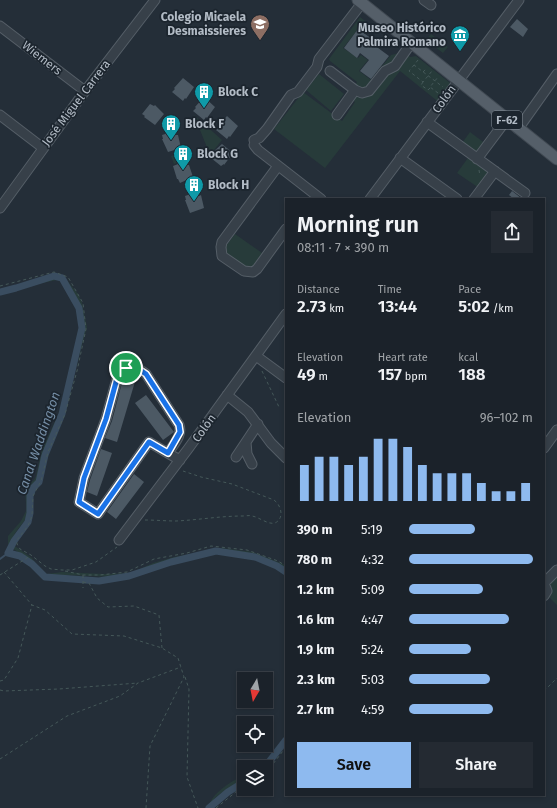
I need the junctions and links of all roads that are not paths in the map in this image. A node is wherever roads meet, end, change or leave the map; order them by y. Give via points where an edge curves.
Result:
1 (155, 0) edge
2 (519, 0) edge
3 (360, 2) edge
4 (0, 26) edge
5 (412, 42) junction
6 (330, 71) dead end
7 (557, 74) edge
8 (458, 81) junction
9 (355, 90) junction
10 (84, 91) junction
11 (0, 115) edge
12 (337, 115) dead end
13 (507, 119) junction
14 (427, 122) junction
15 (518, 129) junction
16 (43, 148) junction
17 (400, 158) junction
18 (478, 159) junction
19 (557, 159) edge
20 (278, 166) junction
21 (495, 171) junction
22 (525, 193) dead end
23 (310, 196) edge
24 (371, 198) edge
25 (456, 198) edge
26 (475, 198) edge
27 (0, 208) edge
28 (285, 230) edge
29 (285, 318) edge
30 (256, 356) junction
31 (285, 377) edge
32 (228, 396) junction
33 (258, 424) junction
34 (557, 430) edge
35 (246, 442) junction
36 (545, 447) edge
37 (168, 453) junction
38 (236, 457) dead end
39 (285, 457) edge
40 (177, 464) junction
41 (252, 464) dead end
42 (119, 540) road end
43 (557, 570) edge
44 (545, 582) edge

1 - 10 street, José Miguel Carrera
2 - 8 street, Colón
3 - 5 main road, F-62
3 - 20 street via 319,59 318,67 298,92 291,94 255,145
4 - 10 street, Wiemers
5 - 8 main road, F-62
5 - 9 street via 395,66 385,71 369,91 362,93
6 - 9 street
7 - 15 street
8 - 13 main road, F-62
8 - 14 street, Colón
9 - 12 street
10 - 16 street, José Miguel Carrera
11 - 16 street
13 - 15 main road, F-62
13 - 18 street
14 - 17 street, Colón
14 - 18 street
15 - 19 main road, F-62
16 - 27 street, José Miguel Carrera
17 - 24 street, Colón
17 - 25 street
18 - 21 street
20 - 23 street
20 - 28 street via 222,242 222,256 244,271 253,272
21 - 22 street
21 - 26 street
29 - 30 street, Colón
30 - 31 street
30 - 32 street, Colón
32 - 33 street
32 - 40 street, Colón
33 - 35 street
33 - 39 street
34 - 36 street
35 - 38 street
35 - 41 street via 247,454
37 - 37 street via 180,432 179,425 144,373 137,369 124,368 119,371 106,419 84,478 79,502 98,514 149,442
37 - 40 street
40 - 42 street, Colón
43 - 44 street

